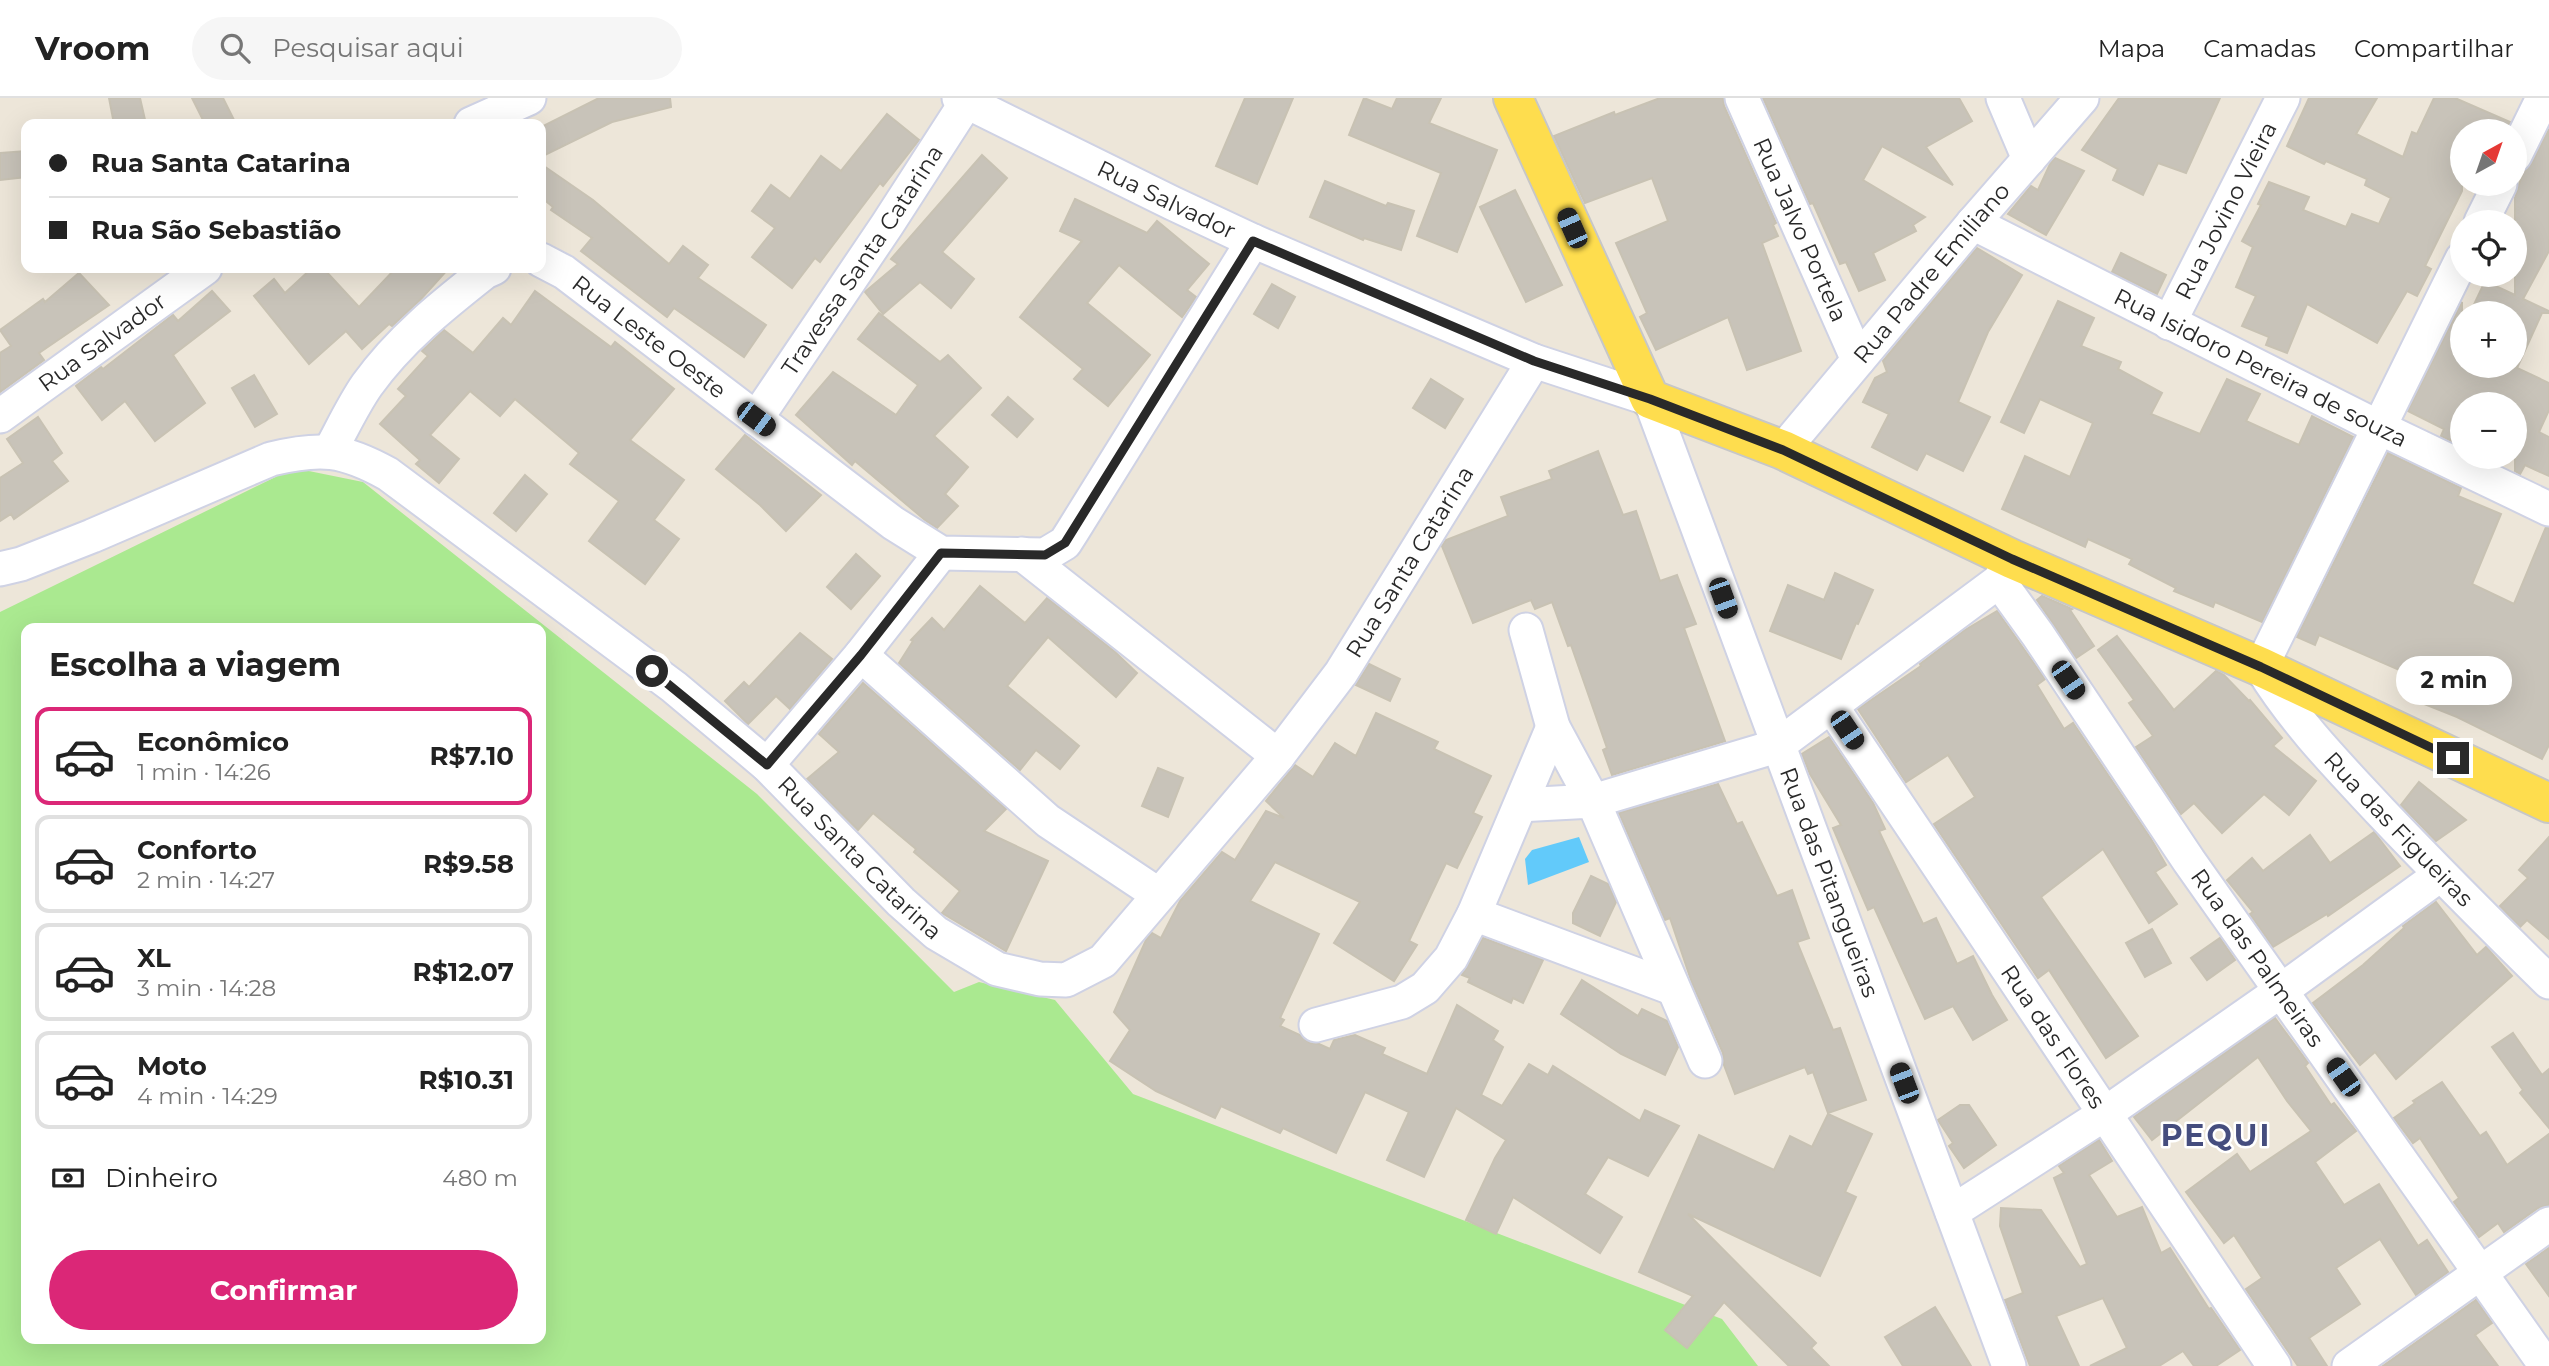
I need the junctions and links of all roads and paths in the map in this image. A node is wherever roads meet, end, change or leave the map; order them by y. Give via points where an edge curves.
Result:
1 (529, 98) edge
2 (1513, 98) edge
3 (1742, 98) edge
4 (2003, 98) edge
5 (2082, 98) edge
6 (2283, 98) edge
7 (2543, 98) edge
8 (963, 99) edge
9 (482, 119) edge
10 (2527, 131) edge
11 (2029, 159) junction
12 (1973, 223) junction
13 (1253, 241) junction
14 (546, 263) edge
15 (198, 273) edge
16 (484, 273) edge
17 (2450, 283) edge
18 (2169, 323) junction
19 (1858, 360) junction
20 (1534, 361) junction
21 (1650, 399) junction
22 (0, 416) edge
23 (756, 419) junction
24 (2378, 427) junction
25 (1783, 450) junction
26 (330, 451) junction
27 (2549, 509) edge
28 (941, 553) junction
29 (1022, 554) junction
30 (0, 569) edge
31 (2005, 570) junction
32 (1526, 630) dead end
33 (861, 655) junction
34 (2261, 667) junction
35 (1832, 708) junction
36 (1553, 727) junction
37 (1777, 746) junction
38 (1278, 756) junction
39 (767, 765) junction
40 (1593, 801) junction
41 (2549, 803) edge
42 (1521, 805) junction
43 (2440, 875) junction
44 (1159, 895) junction
45 (1474, 914) junction
46 (2549, 982) edge
47 (1672, 988) junction
48 (2282, 990) junction
49 (1316, 1025) dead end
50 (1705, 1061) dead end
51 (2106, 1113) junction
52 (1952, 1212) junction
53 (2549, 1224) edge
54 (2479, 1271) junction
55 (2009, 1366) edge
56 (2274, 1366) edge
57 (2349, 1366) edge
58 (2546, 1366) edge

1 - 9 street
2 - 21 main road
3 - 19 street, Rua Jalvo Portela
4 - 11 street
5 - 11 street, Rua Padre Emiliano
6 - 18 street, Rua Jovino Vieira
7 - 10 street
8 - 13 street, Rua Salvador
8 - 23 street, Travessa Santa Catarina via 887,225
11 - 12 street, Rua Padre Emiliano
12 - 18 street, Rua Isidoro Pereira de souza
12 - 19 street, Rua Padre Emiliano
13 - 20 street, Rua Salvador
13 - 29 street via 1065,543 1045,555
14 - 23 street, Rua Leste Oeste
15 - 22 street, Rua Salvador
16 - 26 street via 396,349 366,386
17 - 24 street
18 - 24 street, Rua Isidoro Pereira de souza
19 - 25 street, Rua Padre Emiliano
20 - 21 street, Rua Salvador
20 - 38 street, Rua Santa Catarina via 1341,673
21 - 25 main road
21 - 37 street, Rua das Pitangueiras
23 - 28 street, Rua Leste Oeste via 893,523
24 - 27 street, Rua Isidoro Pereira de souza
24 - 34 street
25 - 31 main road
26 - 30 street, Rua Santa Catarina via 271,459 81,541
26 - 39 street, Rua Santa Catarina via 363,460 388,474 674,687
28 - 29 street
28 - 33 street
29 - 38 street
31 - 34 main road
31 - 35 street
31 - 48 street, Rua das Palmeiras via 2038,635 2189,861
32 - 36 street
33 - 39 street
33 - 44 street via 1048,821
34 - 41 main road
34 - 43 street, Rua das Figueiras via 2283,703 2318,744
35 - 37 street
35 - 51 street, Rua das Flores
36 - 40 street
36 - 42 street
37 - 40 street
37 - 52 street, Rua das Pitangueiras
38 - 44 street, Rua Santa Catarina
39 - 44 street, Rua Santa Catarina via 901,902 936,933 997,969 1066,980 1103,961
40 - 42 street
40 - 47 street
42 - 45 street
43 - 46 street, Rua das Figueiras
43 - 48 street
45 - 47 street
45 - 49 street via 1451,958 1425,988 1402,1002
47 - 50 street
48 - 51 street
48 - 54 street, Rua das Palmeiras
51 - 52 street
51 - 56 street, Rua das Flores
52 - 55 street, Rua das Pitangueiras
53 - 54 street
54 - 57 street
54 - 58 street, Rua das Palmeiras

